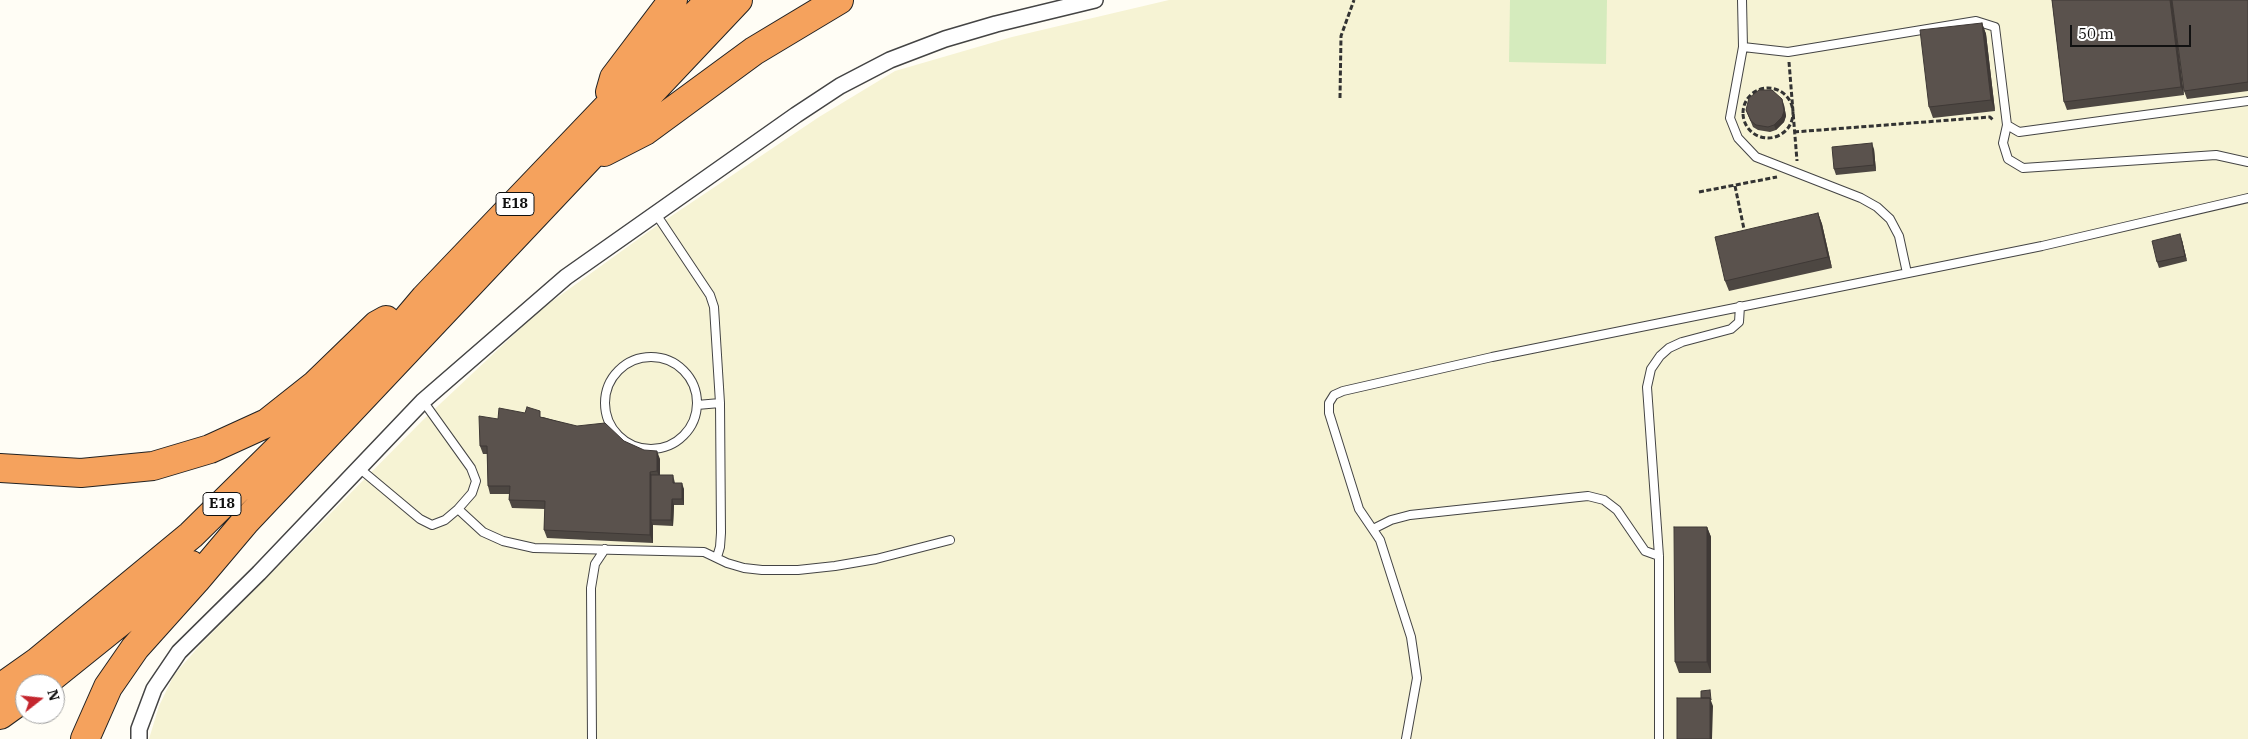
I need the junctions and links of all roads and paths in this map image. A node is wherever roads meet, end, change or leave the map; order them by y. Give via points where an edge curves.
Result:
1 (673, 0) edge
2 (710, 0) edge
3 (738, 0) edge
4 (839, 0) edge
5 (1095, 0) edge
6 (1354, 0) edge
7 (1742, 0) edge
8 (1743, 47) junction
9 (1788, 52) junction
10 (1340, 98) dead end
11 (2248, 101) edge
12 (604, 110) junction
13 (1793, 111) junction
14 (2007, 125) junction
15 (589, 159) junction
16 (2248, 162) edge
17 (1798, 173) junction
18 (1735, 186) junction
19 (1699, 192) dead end
20 (2248, 198) edge
21 (656, 214) junction
22 (1744, 229) edge
23 (1907, 273) junction
24 (425, 298) junction
25 (1740, 306) junction
26 (423, 401) junction
27 (720, 403) junction
28 (697, 405) junction
29 (0, 468) edge
30 (359, 468) junction
31 (458, 510) junction
32 (245, 522) junction
33 (1373, 528) junction
34 (950, 540) dead end
35 (605, 549) junction
36 (1658, 556) junction
37 (717, 557) junction
38 (55, 674) edge
39 (0, 688) edge
40 (15, 704) edge
41 (0, 715) edge
42 (85, 739) edge
43 (138, 739) edge
44 (592, 739) edge
45 (1406, 739) edge
46 (1659, 739) edge

1 - 12 highway via 614,78
2 - 12 highway, E18
3 - 15 highway, E18
4 - 15 highway via 754,51 645,130
5 - 21 street via 944,39 890,60 840,86
6 - 10 path via 1342,36
7 - 8 lane
8 - 9 lane
8 - 17 lane via 1730,118 1738,138 1756,157
9 - 13 path
9 - 14 lane via 1976,21 1995,26
11 - 14 lane via 2019,132
12 - 24 highway, E18
13 - 13 path via 1789,128 1775,138 1767,139 1752,133 1743,120 1742,112 1748,96 1762,88 1779,90 1791,102
13 - 17 path
14 - 16 lane via 2003,143 2008,159 2023,168 2216,155
15 - 32 highway, E18
17 - 18 path
17 - 23 lane via 1878,207 1890,219 1899,236
18 - 19 path
18 - 22 path
20 - 23 lane via 2042,246
21 - 26 street via 566,277
21 - 27 lane via 714,307
23 - 25 lane
24 - 29 highway via 377,325 315,385 266,422 210,450 153,466 81,473
24 - 39 highway, E18 via 392,337 191,535 37,662
25 - 33 lane via 1492,356 1334,395 1329,403 1329,413 1359,509
25 - 36 lane via 1740,322 1732,330 1669,348 1651,368 1648,387
26 - 30 street
26 - 31 lane via 471,468 476,481 472,493
27 - 28 lane
27 - 37 lane via 721,533
28 - 28 lane via 694,421 686,434 673,444 658,449 642,449 627,443 615,432 605,402 608,386 616,373 629,363 644,358 660,358 687,374 695,389
30 - 31 lane via 420,519 432,524 445,520
30 - 43 street via 180,652 154,689
31 - 35 lane via 483,532 503,541 534,548
32 - 38 highway, E18
32 - 42 highway via 135,648 108,687
33 - 36 lane via 1410,515 1588,496 1604,500 1617,510 1645,551
33 - 45 lane via 1388,562 1415,660 1417,678
34 - 37 lane via 876,559 798,570 744,568
35 - 37 lane via 685,550
35 - 44 lane via 595,564 591,588
36 - 46 lane
40 - 41 highway

